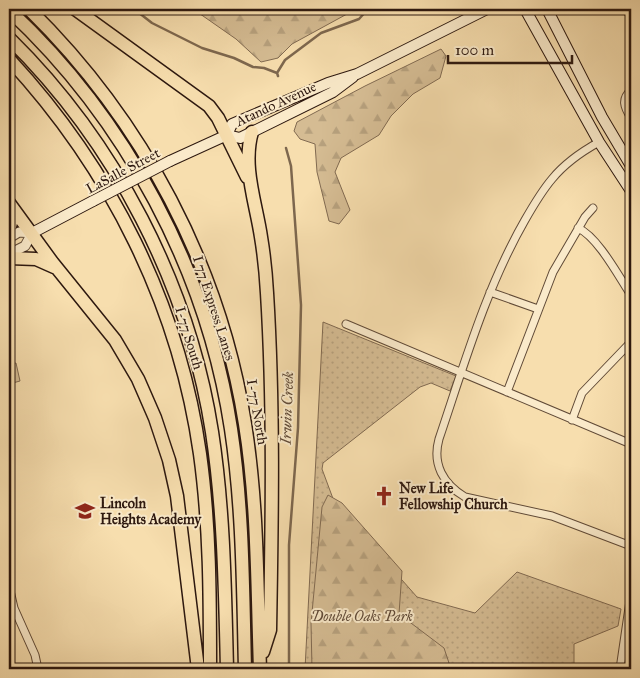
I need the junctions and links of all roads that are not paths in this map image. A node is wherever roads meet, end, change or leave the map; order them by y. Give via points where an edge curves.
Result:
1 (29, 9) edge
2 (75, 9) edge
3 (487, 9) edge
4 (524, 9) edge
5 (547, 9) edge
6 (9, 10) edge
7 (9, 38) edge
8 (9, 59) edge
9 (357, 74) junction
10 (629, 92) edge
11 (631, 118) edge
12 (252, 132) junction
13 (227, 134) junction
14 (599, 142) junction
15 (631, 166) edge
16 (252, 186) junction
17 (631, 191) edge
18 (10, 205) edge
19 (593, 208) dead end
20 (578, 228) junction
21 (9, 230) edge
22 (32, 233) junction
23 (9, 238) edge
24 (9, 254) edge
25 (9, 258) edge
26 (57, 269) junction
27 (490, 292) junction
28 (631, 295) edge
29 (538, 309) junction
30 (346, 324) dead end
31 (631, 342) edge
32 (461, 373) junction
33 (507, 392) junction
34 (572, 420) junction
35 (631, 444) edge
36 (631, 546) edge
37 (9, 586) edge
38 (631, 594) edge
39 (260, 665) edge
40 (38, 669) edge
41 (198, 669) edge
42 (210, 669) edge
43 (227, 669) edge
44 (245, 669) edge
45 (620, 669) edge

1 - 39 highway, I-77 North via 87,72 137,141 175,207 210,289 235,371 249,449 256,532
2 - 13 highway via 205,102
3 - 9 main road, Atando Avenue
4 - 14 main road
5 - 15 main road
6 - 44 highway, I 77 Express Lanes via 71,76 104,118 161,214 196,294 222,382 234,451 241,533
7 - 43 highway via 60,94 111,166 153,242 185,322 203,386 215,453 223,534
8 - 42 highway, I-77 South via 62,122 110,194 145,261 170,327 188,389 202,472 209,555
9 - 12 main road, Atando Avenue via 333,92
9 - 13 main road, Atando Avenue via 328,82 232,124
10 - 11 street via 624,105
12 - 13 main road, Atando Avenue via 240,138
12 - 16 highway via 249,150
13 - 16 highway
13 - 22 main road, LaSalle Street, bridge
14 - 17 main road
14 - 27 street via 577,155 542,191 502,262
16 - 39 highway via 267,290 271,365 270,630
18 - 21 highway via 12,219
18 - 22 highway
19 - 20 street
20 - 28 street via 594,239
20 - 29 street via 553,272
22 - 23 street, LaSalle Street via 19,232
22 - 24 street, LaSalle Street via 25,246
22 - 26 highway
25 - 26 highway via 36,259
26 - 41 highway via 116,340 138,378 155,418 177,496
27 - 29 street
27 - 32 street
29 - 33 street
30 - 32 street
31 - 34 street via 582,393
32 - 33 street
32 - 36 street via 437,450 439,469 447,484 466,497 552,516
33 - 34 street
34 - 35 street
37 - 40 street via 14,608 35,654
38 - 45 street

